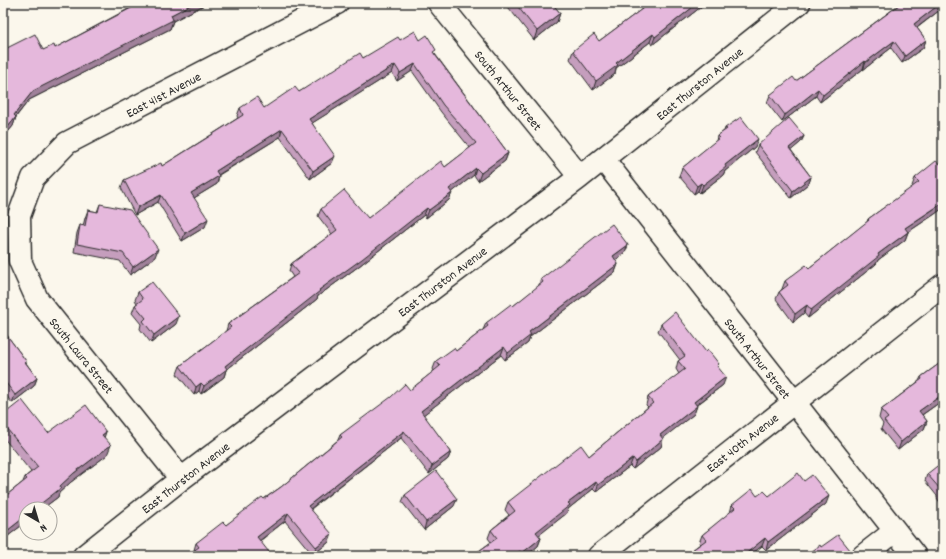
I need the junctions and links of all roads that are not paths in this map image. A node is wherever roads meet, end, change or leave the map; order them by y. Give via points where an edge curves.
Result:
1 (337, 3) edge
2 (439, 3) edge
3 (790, 6) edge
4 (603, 159) junction
5 (580, 177) junction
6 (20, 216) joint
7 (943, 285) edge
8 (793, 402) junction
9 (181, 479) junction
10 (895, 531) junction
11 (84, 556) edge
12 (598, 556) edge
13 (863, 556) edge
14 (915, 556) edge

1 - 6 street, East 41st Avenue via 67,144 33,178
2 - 5 street, South Arthur Street
3 - 4 street, East Thurston Avenue
4 - 5 street, East Thurston Avenue
4 - 8 street, South Arthur Street
5 - 9 street, East Thurston Avenue
6 - 9 street, South Laura Street via 20,261 37,299
7 - 8 street, East 40th Avenue
8 - 10 street, South Arthur Street
8 - 12 street, East 40th Avenue
9 - 11 street, East Thurston Avenue
10 - 13 street
10 - 14 street, South Arthur Street

